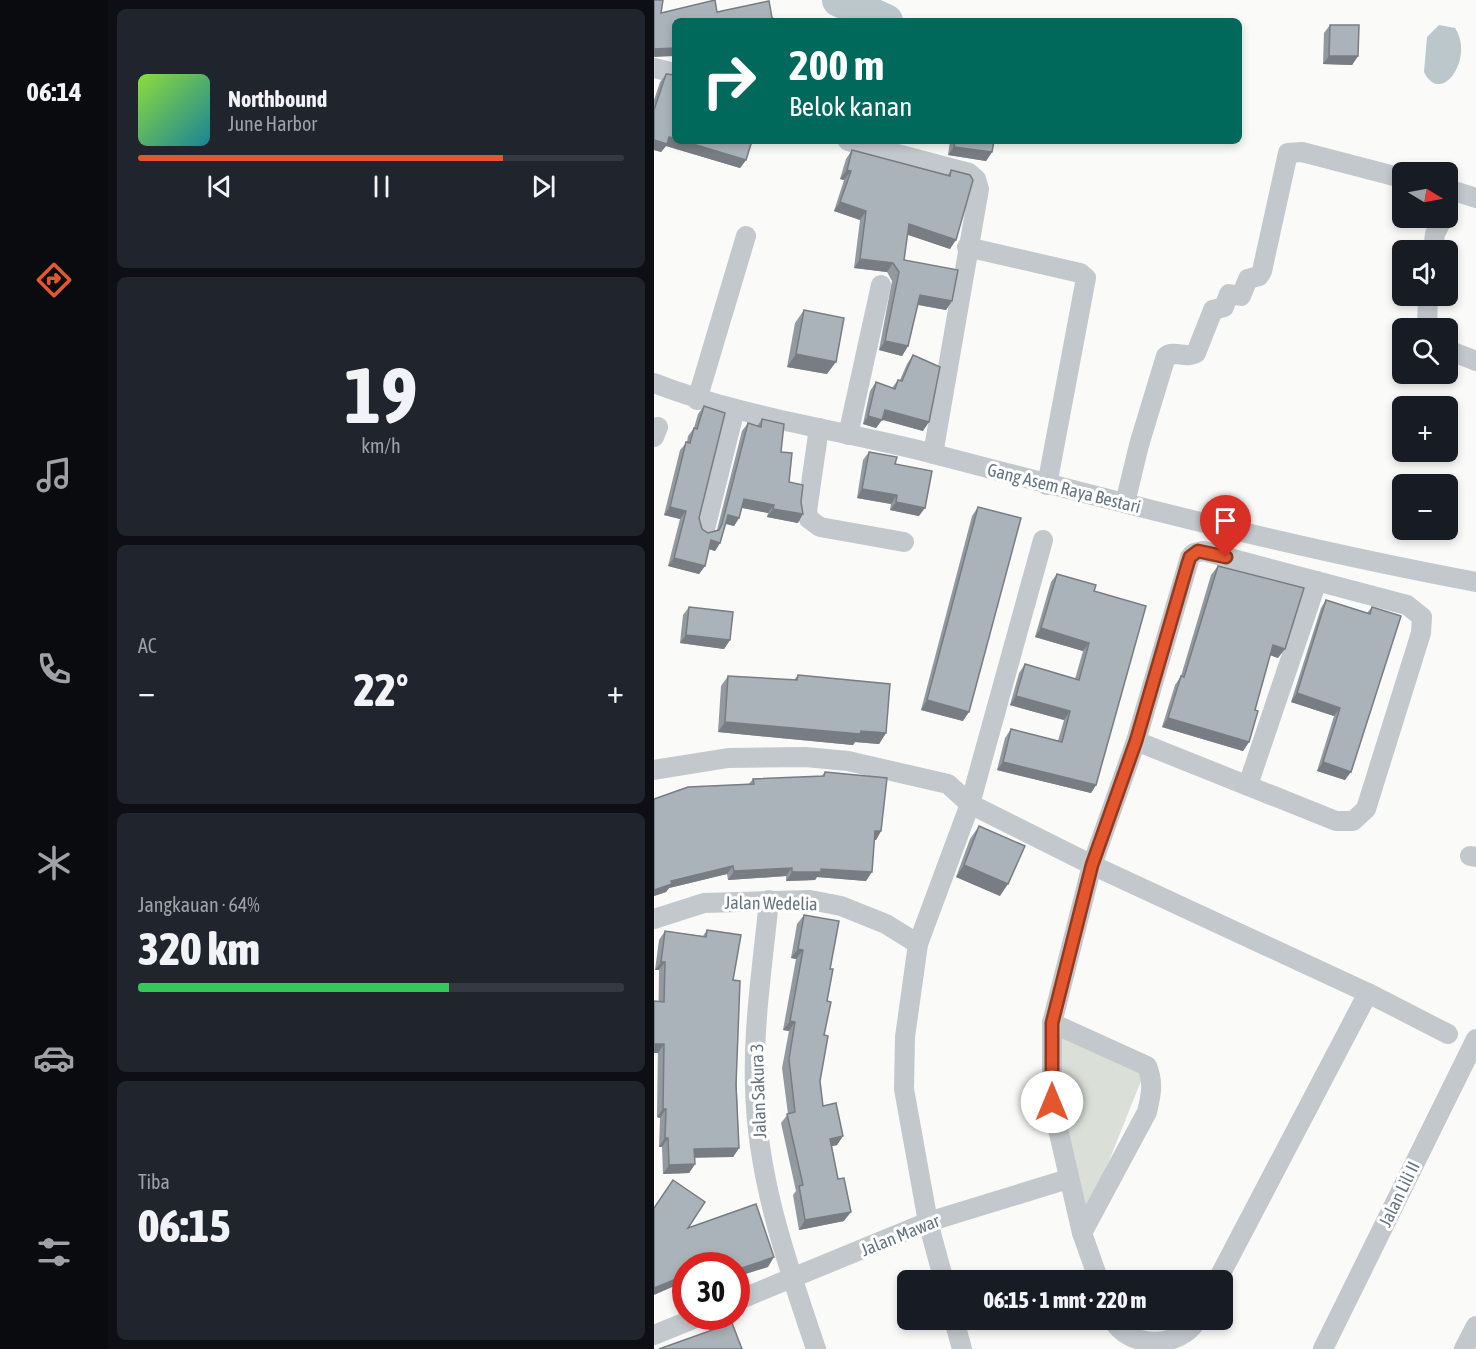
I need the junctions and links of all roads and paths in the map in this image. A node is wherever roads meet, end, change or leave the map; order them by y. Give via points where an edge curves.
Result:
1 (654, 68) edge
2 (672, 72) edge
3 (860, 144) edge
4 (1392, 175) edge
5 (1458, 197) edge
6 (1476, 198) edge
7 (746, 236) dead end
8 (967, 247) junction
9 (881, 285) dead end
10 (1458, 354) edge
11 (1476, 361) edge
12 (654, 383) edge
13 (697, 400) junction
14 (735, 410) junction
15 (819, 428) junction
16 (848, 435) junction
17 (933, 454) junction
18 (1047, 485) junction
19 (1125, 503) junction
20 (705, 529) edge
21 (1043, 540) dead end
22 (904, 542) dead end
23 (1317, 581) junction
24 (1476, 582) edge
25 (1136, 741) junction
26 (654, 770) edge
27 (1248, 785) junction
28 (970, 804) junction
29 (1092, 865) junction
30 (769, 900) junction
31 (654, 920) edge
32 (918, 944) junction
33 (1368, 993) junction
34 (1052, 1023) junction
35 (1448, 1034) dead end
36 (1476, 1039) edge
37 (1068, 1179) junction
38 (928, 1222) junction
39 (1082, 1233) junction
40 (941, 1270) edge
41 (1095, 1270) edge
42 (1223, 1270) edge
43 (792, 1279) junction
44 (750, 1296) edge
45 (1476, 1326) edge
46 (672, 1328) edge
47 (957, 1330) edge
48 (1121, 1330) edge
49 (1187, 1330) edge
50 (654, 1335) edge
51 (816, 1349) edge
52 (962, 1349) edge
53 (1323, 1349) edge
54 (1464, 1349) edge

1 - 2 street
3 - 8 street via 976,178 979,189
4 - 19 street via 1302,152 1288,153 1262,271 1248,279 1241,296 1229,294 1224,307 1214,310 1196,353 1166,356
5 - 6 street
7 - 13 street
8 - 17 street
8 - 18 street via 1080,273 1086,278
9 - 16 street
10 - 11 street
12 - 13 street, Gang Asem Raya Bestari
13 - 14 street, Gang Asem Raya Bestari
14 - 15 street, Gang Asem Raya Bestari
14 - 20 street
15 - 16 street, Gang Asem Raya Bestari
15 - 22 street via 809,519 820,526
16 - 17 street, Gang Asem Raya Bestari
17 - 18 street, Gang Asem Raya Bestari
18 - 19 street, Gang Asem Raya Bestari
19 - 24 street, Gang Asem Raya Bestari via 1406,570
21 - 28 street
23 - 25 street via 1203,551 1194,553
23 - 27 street
23 - 27 street via 1407,605 1422,617 1421,633 1366,809 1353,820 1336,821
25 - 27 street
25 - 29 street
26 - 28 street via 728,758 848,761 948,784
28 - 29 street
28 - 32 street
29 - 33 street
29 - 34 street
30 - 31 street, Jalan Wedelia via 704,903
30 - 32 street, Jalan Wedelia via 810,900 841,906 886,924
30 - 43 street, Jalan Sakura 3 via 757,1020 755,1087 760,1151 774,1221
32 - 38 street via 905,1037 904,1089
33 - 35 street
33 - 42 street
34 - 37 street via 1052,1102
34 - 39 street via 1147,1066 1152,1077 1148,1112
36 - 53 street, Jalan Lili II
37 - 38 street, Jalan Mawar
37 - 39 street
38 - 40 street
38 - 43 street, Jalan Mawar
39 - 41 street
43 - 44 street, Jalan Mawar
43 - 51 street, Jalan Sakura 3
45 - 54 street
46 - 50 street
47 - 52 street
48 - 49 street via 1128,1338 1151,1344 1174,1342

